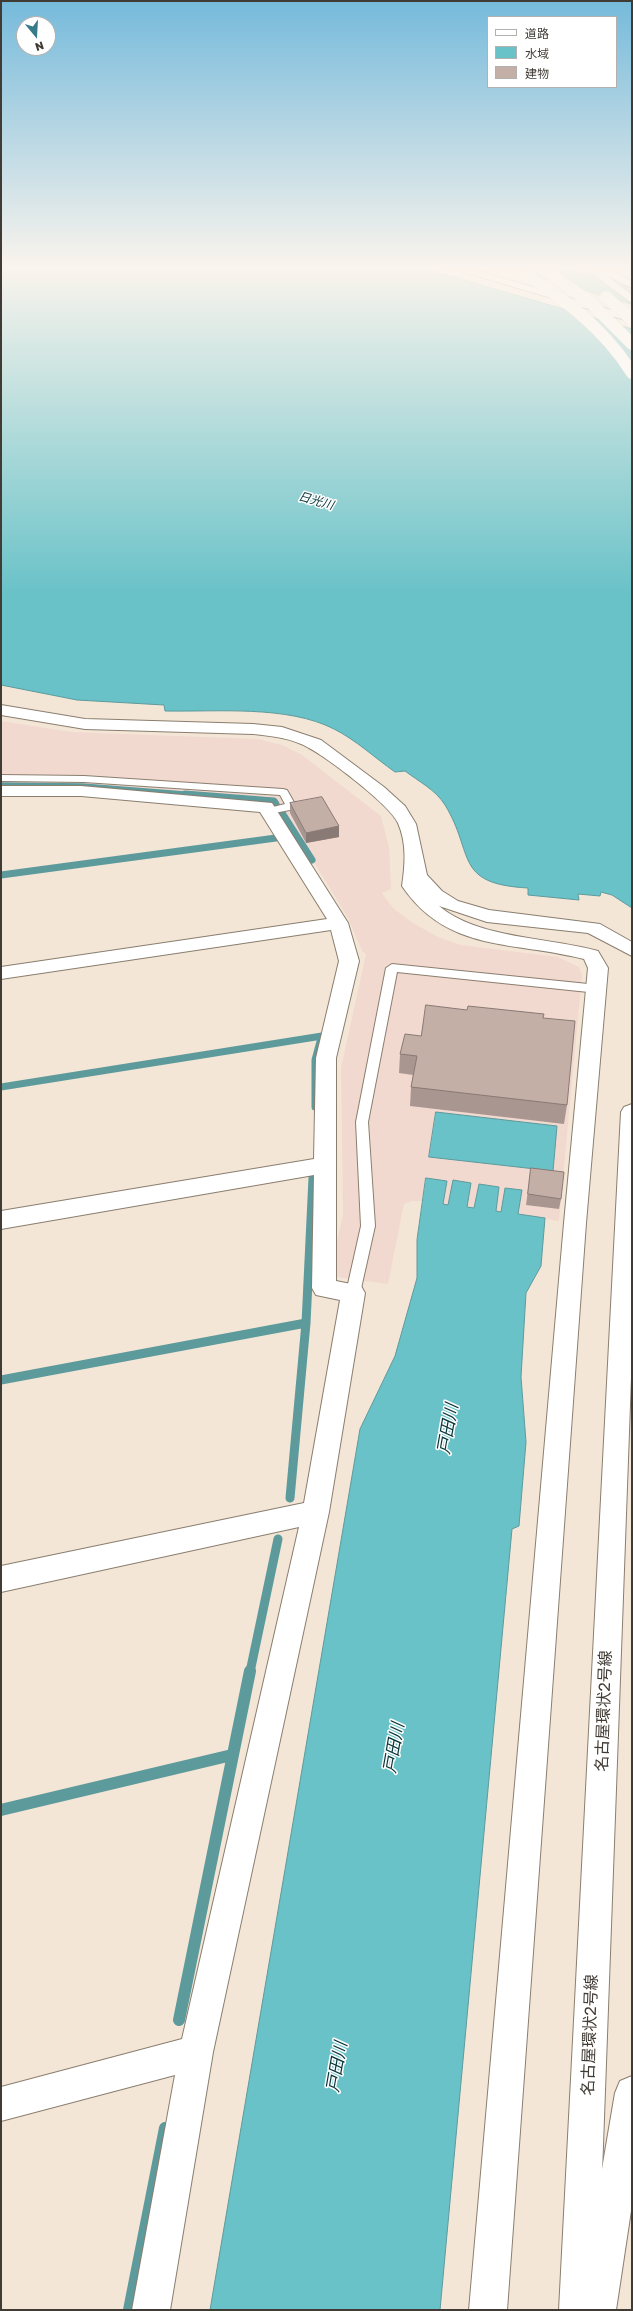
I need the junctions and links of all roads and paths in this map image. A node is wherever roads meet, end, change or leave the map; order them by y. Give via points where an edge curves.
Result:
1 (1, 710) edge
2 (1, 778) edge
3 (1, 791) edge
4 (269, 811) junction
5 (415, 863) junction
6 (339, 922) junction
7 (632, 950) edge
8 (1, 973) edge
9 (598, 989) junction
10 (632, 1112) edge
11 (325, 1165) junction
12 (1, 1220) edge
13 (353, 1294) junction
14 (316, 1512) junction
15 (1, 1578) edge
16 (196, 2052) junction
17 (632, 2093) edge
18 (1, 2104) edge
19 (151, 2310) edge
20 (488, 2310) edge
21 (578, 2310) edge
22 (597, 2310) edge

1 - 5 main road via 85,724 253,729 282,732 299,738 314,744 378,791 399,810 407,824
2 - 4 lane via 84,779 282,792 290,804 286,808
3 - 4 main road via 81,791 266,807
4 - 6 main road
5 - 7 main road via 422,881 435,895 451,905 487,916 593,928
5 - 9 main road via 411,886 421,900 438,914 457,926 483,933 591,955 598,968
6 - 8 main road
6 - 11 main road via 349,961 326,1058
9 - 13 lane via 392,968 362,1122 368,1226
9 - 20 main road via 575,1223
10 - 21 main road, 名古屋環状2号線
11 - 12 main road
11 - 13 main road via 324,1288
13 - 14 main road
14 - 15 main road
14 - 16 main road
16 - 18 main road
16 - 19 main road
17 - 22 main road

